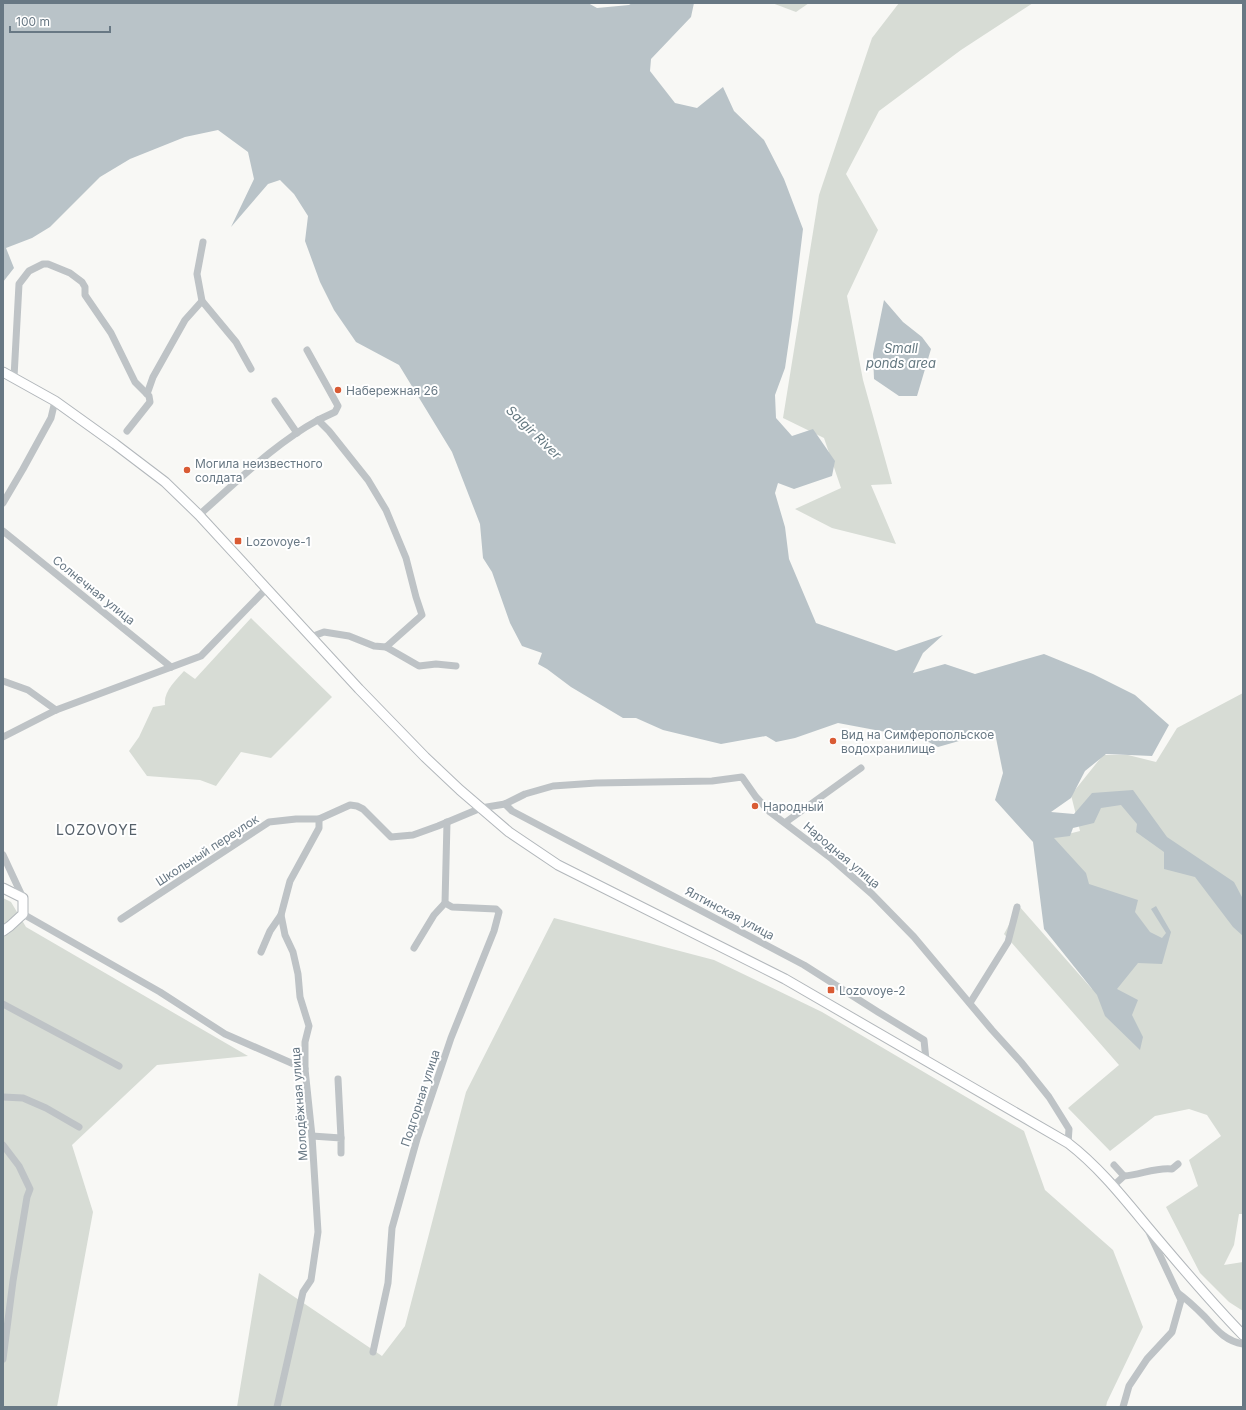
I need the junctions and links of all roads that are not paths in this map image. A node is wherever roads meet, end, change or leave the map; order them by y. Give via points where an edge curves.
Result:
1 (203, 242) dead end
2 (202, 301) junction
3 (307, 350) dead end
4 (251, 369) dead end
5 (3, 372) edge
6 (14, 377) junction
7 (146, 394) junction
8 (54, 401) junction
9 (275, 401) dead end
10 (318, 420) junction
11 (127, 431) dead end
12 (297, 432) junction
13 (3, 503) edge
14 (199, 515) junction
15 (3, 531) edge
16 (267, 588) junction
17 (311, 637) junction
18 (386, 647) junction
19 (456, 666) dead end
20 (171, 667) junction
21 (3, 681) edge
22 (56, 710) junction
23 (3, 736) edge
24 (861, 768) dead end
25 (504, 804) junction
26 (357, 806) joint
27 (481, 808) junction
28 (320, 819) junction
29 (447, 822) junction
30 (786, 822) junction
31 (3, 855) edge
32 (3, 888) edge
33 (23, 898) junction
34 (445, 903) junction
35 (1017, 907) dead end
36 (23, 914) junction
37 (281, 915) junction
38 (121, 919) dead end
39 (3, 931) edge
40 (414, 948) dead end
41 (261, 952) dead end
42 (970, 1003) junction
43 (3, 1004) edge
44 (926, 1060) junction
45 (119, 1066) dead end
46 (305, 1069) junction
47 (338, 1079) dead end
48 (3, 1097) edge
49 (79, 1127) dead end
50 (312, 1136) junction
51 (341, 1138) junction
52 (1068, 1143) junction
53 (3, 1145) edge
54 (341, 1153) dead end
55 (1178, 1164) dead end
56 (1114, 1165) dead end
57 (1124, 1176) junction
58 (1113, 1186) junction
59 (1144, 1223) junction
60 (1177, 1292) junction
61 (1243, 1334) edge
62 (1243, 1344) edge
63 (373, 1352) dead end
64 (3, 1359) edge
65 (277, 1407) edge
66 (1123, 1407) edge

1 - 2 street via 197,274
2 - 4 street via 236,342
2 - 7 street via 186,320
3 - 10 street via 338,406 335,412
5 - 6 main road
6 - 7 street via 19,284 29,271 48,264 70,273 82,282 85,295 111,333 135,382
6 - 8 main road
7 - 11 street via 150,402
8 - 13 street via 51,418
8 - 14 main road via 165,482
9 - 12 street
10 - 12 street
10 - 18 street via 368,480 386,510 406,558 422,616
12 - 14 street
14 - 16 main road
15 - 20 street, Солнечная улица
16 - 17 main road
16 - 20 street via 201,656
17 - 18 street via 324,632
17 - 27 main road via 425,757
18 - 19 street via 419,666
20 - 22 street
21 - 22 street via 28,690
22 - 23 street
24 - 30 street
25 - 27 street, Народная улица
25 - 30 street, Народная улица via 552,786 712,781 742,777 770,812
25 - 44 street, Ялтинская улица via 512,811 804,965 924,1040
26 - 28 street, Школьный переулок via 350,805
26 - 29 street, Народная улица via 391,837 412,835
27 - 29 street, Народная улица
27 - 44 main road via 509,832 558,864 785,979
28 - 37 street, Молодёжная улица via 320,828 290,881
28 - 38 street, Школьный переулок via 269,822
29 - 34 street
30 - 42 street, Народная улица via 872,894 914,937
31 - 33 street
32 - 33 main road
33 - 36 main road
34 - 40 street via 434,915
34 - 63 street, Подгорная улица via 452,907 496,909 499,912 417,1139 392,1228 388,1283
35 - 42 street via 1008,942
36 - 39 main road
36 - 46 street via 160,992 225,1034
37 - 41 street via 270,931
37 - 46 street, Молодёжная улица via 285,935 293,952 300,997 309,1026 305,1042
42 - 52 street, Народная улица via 1048,1097 1069,1129
43 - 45 street
44 - 52 main road
46 - 50 street, Молодёжная улица
47 - 51 street
48 - 49 street via 23,1098
50 - 51 street
50 - 65 street, Молодёжная улица via 318,1232 311,1280 303,1292
51 - 54 street
52 - 58 main road
53 - 64 street via 19,1166 30,1189 13,1281
55 - 57 street via 1172,1168
56 - 57 street
57 - 58 street
58 - 59 main road
59 - 60 street
59 - 61 main road via 1206,1296
60 - 62 street via 1190,1301 1217,1332
60 - 66 street via 1180,1300 1172,1332 1147,1359 1129,1386

